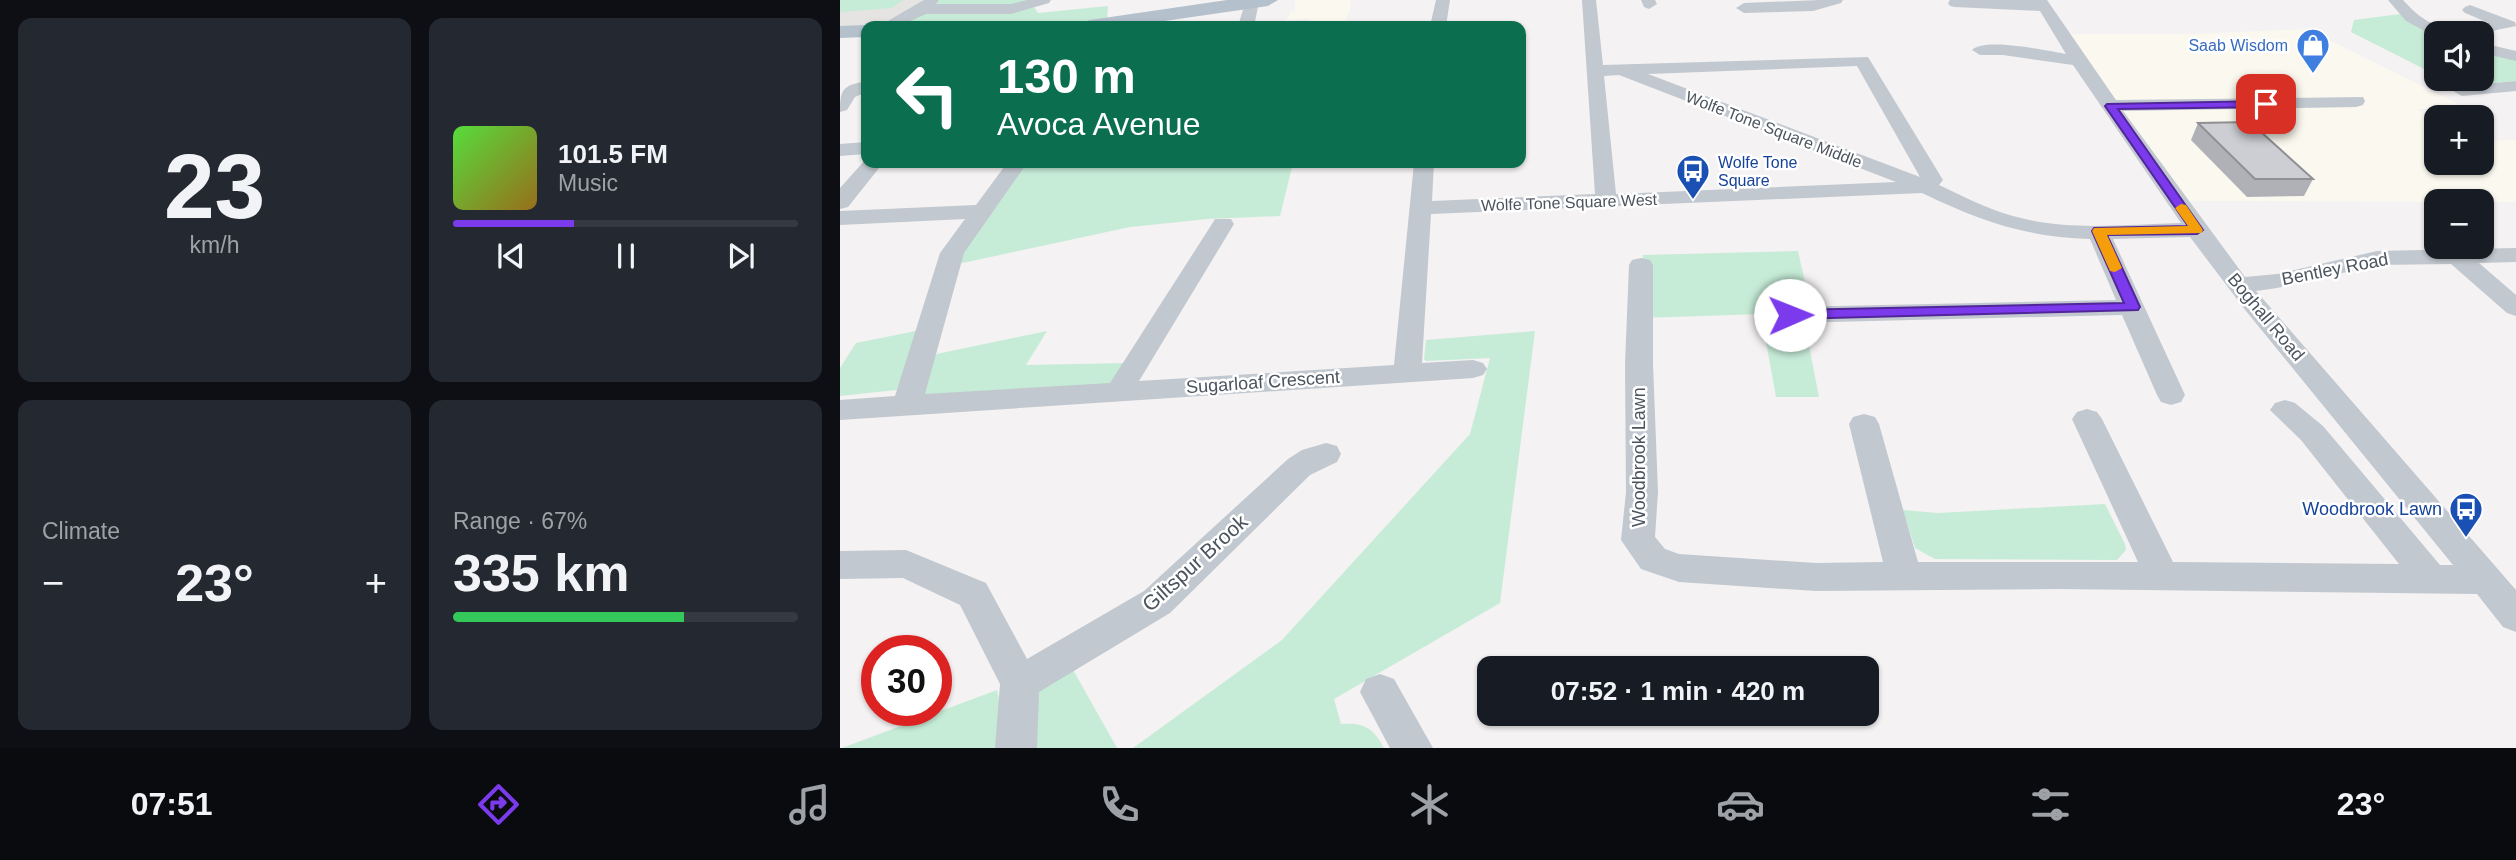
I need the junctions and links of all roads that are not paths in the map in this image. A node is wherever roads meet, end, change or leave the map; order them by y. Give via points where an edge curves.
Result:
1 (1044, 0) edge
2 (1443, 0) edge
3 (1589, 0) edge
4 (1836, 0) edge
5 (2395, 0) edge
6 (1257, 1) edge
7 (1955, 3) dead end
8 (2042, 3) edge
9 (927, 4) edge
10 (1744, 8) dead end
11 (2470, 10) dead end
12 (896, 21) edge
13 (1127, 21) edge
14 (1248, 21) edge
15 (1439, 21) edge
16 (2424, 25) edge
17 (2512, 27) edge
18 (2494, 29) edge
19 (861, 31) edge
20 (840, 32) edge
21 (1980, 50) dead end
22 (2494, 50) edge
23 (2516, 56) edge
24 (2079, 61) junction
25 (1621, 70) junction
26 (1594, 71) junction
27 (861, 88) edge
28 (2356, 101) dead end
29 (840, 106) edge
30 (2110, 106) junction
31 (861, 148) edge
32 (840, 150) edge
33 (869, 168) edge
34 (1013, 168) edge
35 (1424, 168) edge
36 (1929, 183) junction
37 (1606, 201) junction
38 (840, 202) edge
39 (1421, 208) junction
40 (982, 211) junction
41 (840, 218) edge
42 (1223, 224) dead end
43 (2197, 230) junction
44 (2098, 231) junction
45 (2494, 255) edge
46 (2516, 255) edge
47 (2424, 256) edge
48 (2460, 259) edge
49 (1641, 265) dead end
50 (2239, 285) junction
51 (2133, 307) junction
52 (2516, 308) edge
53 (1790, 315) dead end
54 (1473, 369) dead end
55 (1407, 372) junction
56 (1118, 392) junction
57 (2171, 395) dead end
58 (908, 405) junction
59 (840, 410) edge
60 (2285, 410) dead end
61 (2087, 419) dead end
62 (1864, 424) dead end
63 (1326, 454) dead end
64 (840, 565) edge
65 (2162, 575) junction
66 (1905, 578) junction
67 (2431, 579) junction
68 (2485, 579) junction
69 (2516, 616) edge
70 (1020, 683) junction
71 (1380, 692) dead end
72 (1016, 748) edge
73 (1412, 748) edge

1 - 9 street via 1011,9
2 - 15 street
3 - 26 street
4 - 10 street via 1827,5
5 - 16 street
6 - 13 main road
6 - 14 street
7 - 8 street
8 - 24 street, Boghall Road
9 - 12 street
11 - 17 street
17 - 18 street
19 - 20 main road
21 - 24 street
22 - 23 street
24 - 30 street, Boghall Road
25 - 26 street
25 - 36 street, Wolfe Tone Square Middle
25 - 36 street via 1861,61
26 - 37 street
27 - 29 street via 849,93
28 - 30 street
30 - 43 street, Boghall Road
31 - 32 street
33 - 38 street
34 - 40 street
35 - 39 street
36 - 37 street, Wolfe Tone Square West
36 - 44 street, Wolfe Tone Square West via 1972,208 2032,228
37 - 39 street, Wolfe Tone Square West
39 - 55 street
40 - 41 street
40 - 58 street via 952,253
42 - 56 street
43 - 44 street, Wolfe Tone Square West
43 - 50 street, Boghall Road
44 - 51 street
45 - 46 street, Bentley Road
47 - 50 street, Bentley Road via 2377,258
48 - 52 street
49 - 66 street, Woodbrook Lawn via 1638,540 1653,559 1679,568
50 - 68 street, Boghall Road
51 - 53 street
51 - 57 street
54 - 55 street, Sugarloaf Crescent
55 - 56 street, Sugarloaf Crescent
56 - 58 street, Sugarloaf Crescent
58 - 59 street, Sugarloaf Crescent
60 - 67 street via 2312,433
61 - 65 street
62 - 66 street
63 - 70 street, Giltspur Brook via 1298,467 1157,603
64 - 70 street via 906,565 973,594
65 - 66 street, Woodbrook Lawn
65 - 67 street, Woodbrook Lawn
67 - 68 street, Woodbrook Lawn
68 - 69 street, Boghall Road
70 - 72 street
71 - 73 street

